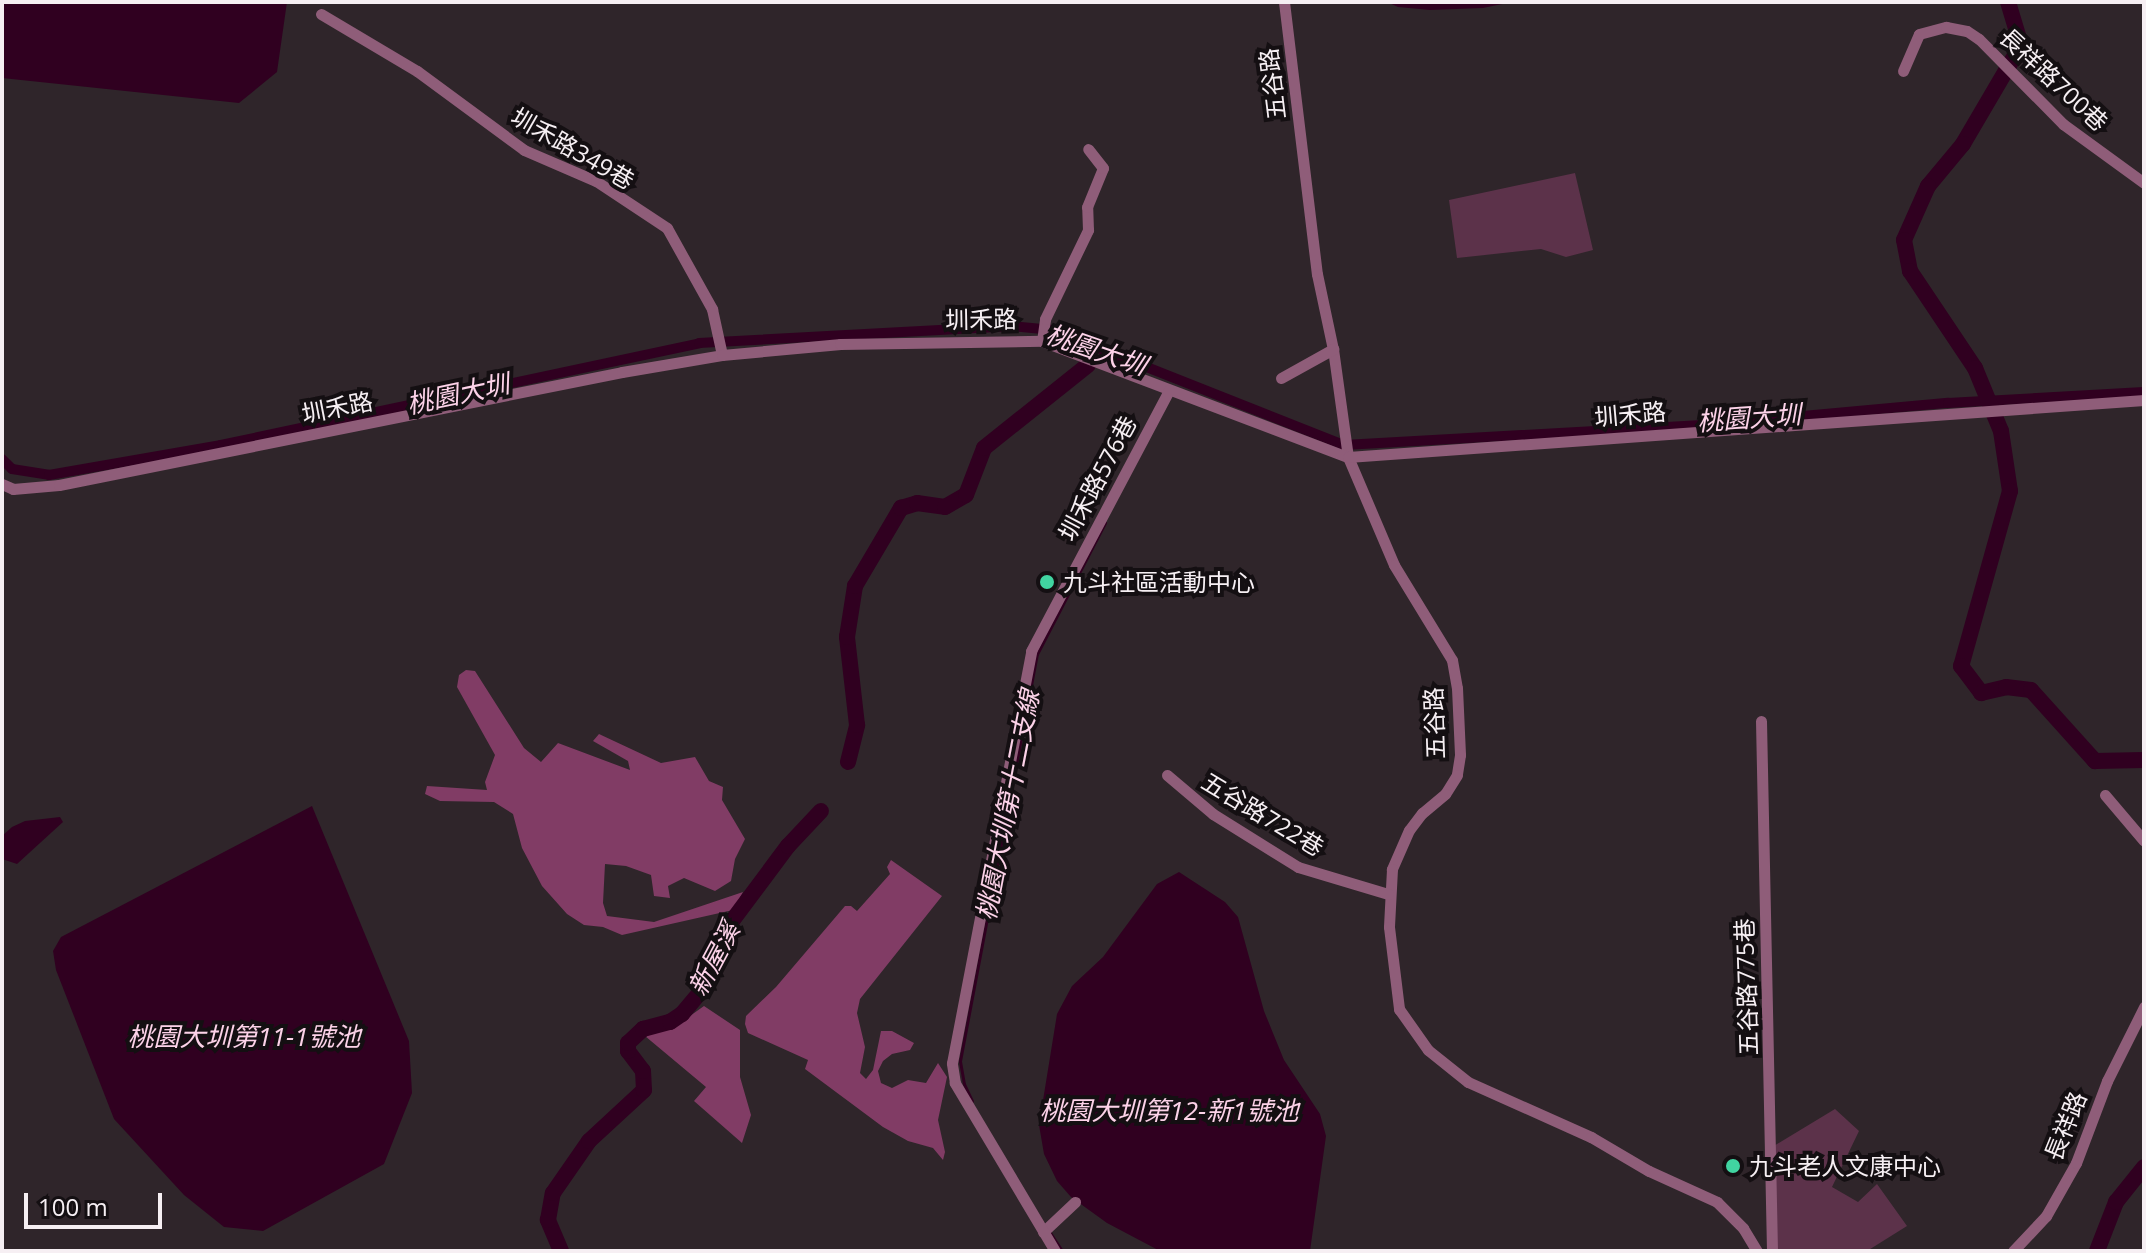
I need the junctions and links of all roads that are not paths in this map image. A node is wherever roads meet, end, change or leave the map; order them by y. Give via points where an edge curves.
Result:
1 (1284, 2) edge
2 (321, 14) dead end
3 (1903, 71) dead end
4 (1088, 149) dead end
5 (2144, 183) edge
6 (1042, 339) junction
7 (1333, 349) junction
8 (722, 352) junction
9 (1281, 378) dead end
10 (1169, 390) junction
11 (2144, 400) edge
12 (1347, 451) junction
13 (2, 484) edge
14 (1761, 721) dead end
15 (1167, 775) dead end
16 (2105, 795) dead end
17 (2144, 841) edge
18 (1388, 894) junction
19 (2144, 1007) edge
20 (1075, 1202) dead end
21 (1043, 1232) junction
22 (1055, 1251) edge
23 (1757, 1251) edge
24 (1772, 1251) edge
25 (2013, 1251) edge

1 - 7 street, 五谷路 via 1317,274
2 - 8 street, 圳禾路349巷 via 417,71 524,150 596,181 667,228 712,309
3 - 5 street, 長祥路700巷 via 1919,34 1946,27 1967,31 2063,124
4 - 6 street via 1103,168 1087,207 1088,230 1043,323
6 - 8 street, 圳禾路
6 - 10 street, 圳禾路
7 - 9 street
7 - 12 street, 五谷路
8 - 13 street, 圳禾路 via 59,485 13,489
10 - 12 street, 圳禾路
10 - 21 street, 圳禾路576巷 via 1031,651 956,1029 955,1083
11 - 12 street, 圳禾路
12 - 18 street, 五谷路 via 1394,565 1452,660 1457,688 1457,775 1409,830
14 - 24 street, 五谷路775巷
15 - 18 street, 五谷路722巷 via 1213,814 1298,867
16 - 17 street
18 - 23 street, 五谷路 via 1397,999 1428,1050 1468,1082 1717,1202
19 - 25 street, 長祥路 via 2107,1081 2076,1163 2046,1216
20 - 21 street
21 - 22 street, 圳禾路576巷

